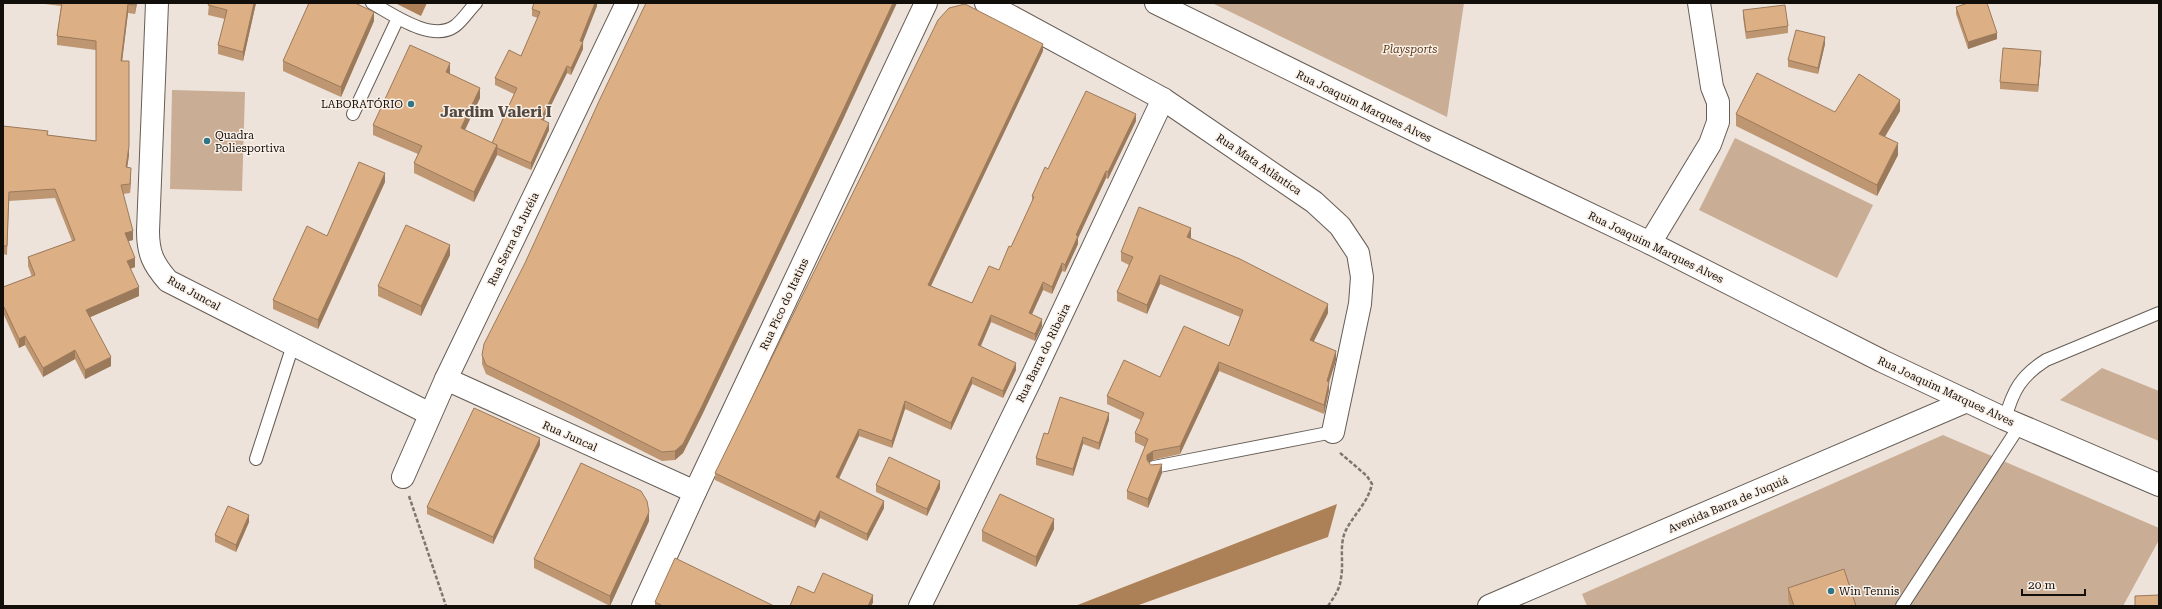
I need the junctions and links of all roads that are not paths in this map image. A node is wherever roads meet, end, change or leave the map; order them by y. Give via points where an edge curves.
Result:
1 (157, 3) edge
2 (372, 3) edge
3 (476, 3) edge
4 (627, 3) edge
5 (926, 3) edge
6 (986, 3) edge
7 (1156, 3) edge
8 (1699, 3) edge
9 (1021, 11) edge
10 (398, 18) junction
11 (1164, 99) junction
12 (353, 114) dead end
13 (1650, 243) junction
14 (2159, 313) edge
15 (293, 345) junction
16 (446, 379) junction
17 (1967, 401) junction
18 (430, 414) junction
19 (2012, 422) junction
20 (1333, 432) joint
21 (256, 460) dead end
22 (1154, 467) edge
23 (403, 477) road end
24 (2159, 485) edge
25 (695, 492) junction
26 (643, 606) edge
27 (920, 606) edge
28 (1489, 606) edge
29 (1902, 606) edge

1 - 15 street, Rua Juncal via 148,231 151,258 168,281
2 - 10 lane
3 - 10 lane via 454,26 446,30 428,31
4 - 16 street, Rua Serra da Juréia
5 - 25 street, Rua Pico do Itatins
6 - 9 street, Rua Mata Atlântica
7 - 13 street, Rua Joaquim Marques Alves
8 - 13 street via 1712,87 1718,102 1718,122 1710,144
9 - 11 street, Rua Mata Atlântica
10 - 12 lane
11 - 20 street, Rua Mata Atlântica via 1314,202 1340,226 1358,253 1362,277 1360,304
11 - 27 street, Rua Barra do Ribeira
13 - 17 street, Rua Joaquim Marques Alves via 1815,328
14 - 19 lane via 2046,360 2035,367 2016,387
15 - 18 street, Rua Juncal
15 - 21 lane
16 - 18 street, Rua Serra da Juréia
16 - 25 street, Rua Juncal
17 - 19 street, Rua Joaquim Marques Alves
17 - 28 street, Avenida Barra de Juquiá
18 - 23 street, Rua Serra da Juréia
19 - 24 street, Rua Joaquim Marques Alves
19 - 29 lane
20 - 22 lane
25 - 26 street, Rua Pico do Itatins

